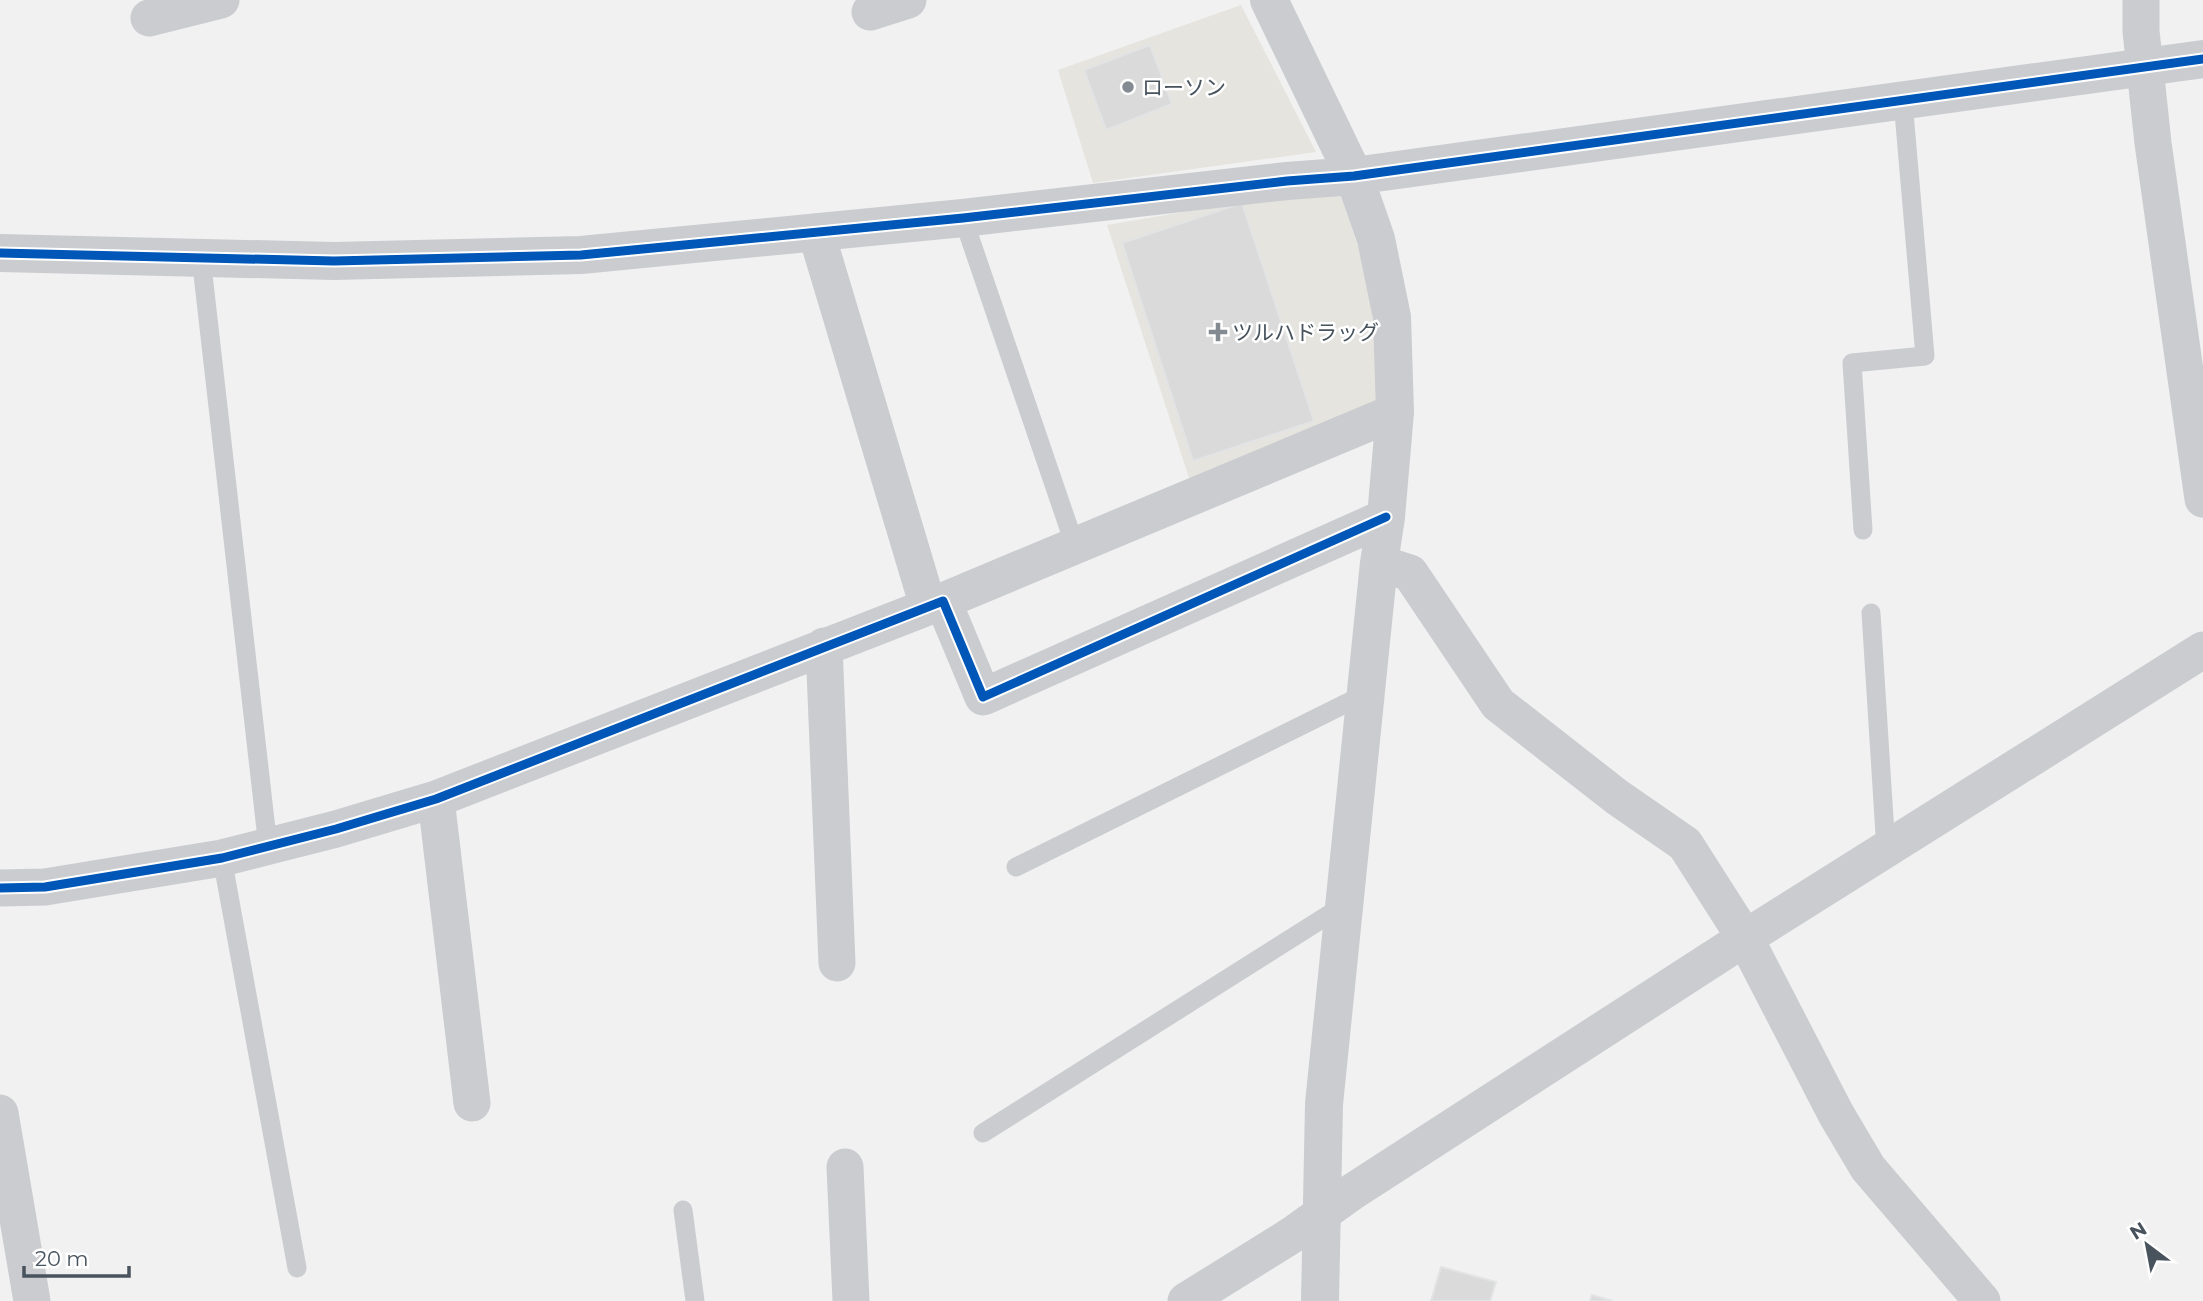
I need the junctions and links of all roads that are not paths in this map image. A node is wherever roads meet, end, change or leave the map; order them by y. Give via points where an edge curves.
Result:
1 (221, 0) edge
2 (908, 0) edge
3 (1269, 0) edge
4 (2141, 0) edge
5 (870, 12) dead end
6 (149, 18) dead end
7 (2203, 60) edge
8 (2145, 67) junction
9 (1903, 101) junction
10 (1354, 176) junction
11 (963, 218) junction
12 (816, 232) junction
13 (0, 253) edge
14 (201, 257) junction
15 (1395, 412) junction
16 (2203, 499) edge
17 (1386, 517) junction
18 (1863, 530) dead end
19 (1074, 546) junction
20 (1379, 563) junction
21 (935, 603) junction
22 (1871, 613) dead end
23 (824, 646) junction
24 (2203, 650) edge
25 (1367, 693) junction
26 (436, 799) junction
27 (268, 847) junction
28 (1886, 850) junction
29 (222, 858) junction
30 (1016, 867) dead end
31 (0, 888) edge
32 (1344, 905) junction
33 (1745, 938) junction
34 (837, 963) dead end
35 (472, 1103) dead end
36 (0, 1115) edge
37 (983, 1133) dead end
38 (845, 1167) dead end
39 (683, 1210) dead end
40 (1321, 1214) junction
41 (297, 1268) dead end
42 (32, 1301) edge
43 (695, 1301) edge
44 (851, 1301) edge
45 (1186, 1301) edge
46 (1320, 1301) edge
47 (1982, 1301) edge

1 - 6 street
2 - 5 street
3 - 10 street
4 - 8 street
7 - 8 street
8 - 9 street
8 - 16 street
9 - 10 street
9 - 18 lane via 1925,356 1852,363
10 - 11 street
10 - 15 street via 1376,239 1392,317
11 - 12 street
11 - 19 lane
12 - 14 street via 581,255 334,261
12 - 21 street
13 - 14 street
14 - 27 lane
15 - 17 street
15 - 19 street
17 - 20 street
17 - 21 street via 983,697
19 - 21 street
20 - 25 street
20 - 33 street via 1410,573 1498,704 1685,844
21 - 23 street
22 - 28 lane
23 - 26 street
23 - 34 street
24 - 28 street
25 - 30 lane
25 - 32 street
26 - 27 street
26 - 35 street
27 - 29 street
28 - 33 street
29 - 31 street via 45,887
29 - 41 lane
32 - 37 lane
32 - 40 street via 1324,1104
33 - 40 street
33 - 47 street via 1868,1168
36 - 42 street
38 - 44 street
39 - 43 lane
40 - 45 street
40 - 46 street

